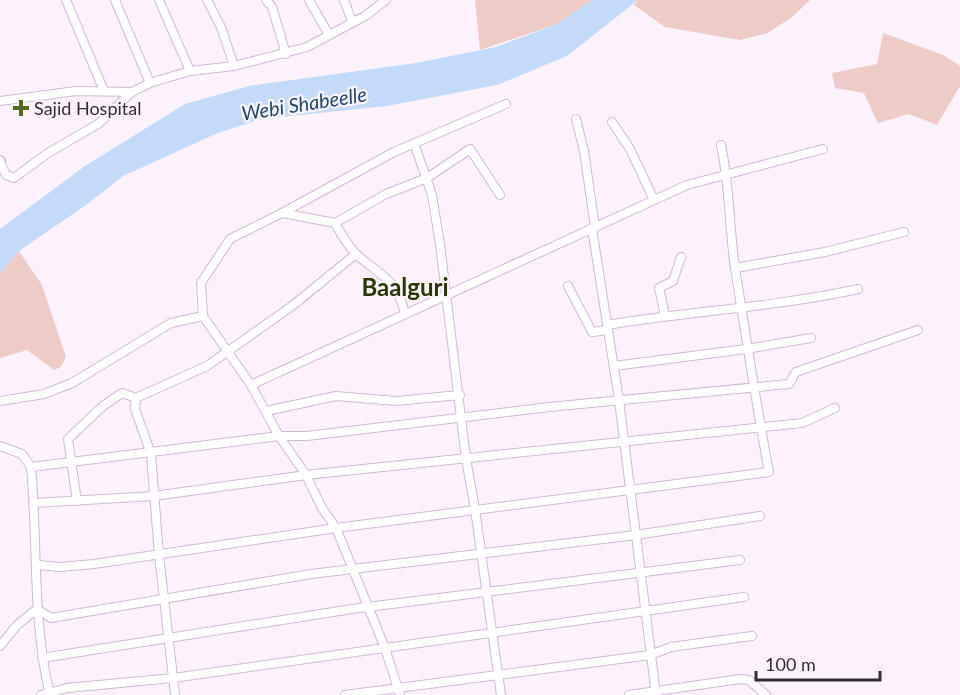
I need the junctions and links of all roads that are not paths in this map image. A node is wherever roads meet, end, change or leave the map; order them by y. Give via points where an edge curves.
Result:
1 (66, 0) edge
2 (115, 0) edge
3 (159, 0) edge
4 (207, 0) edge
5 (267, 0) edge
6 (309, 0) edge
7 (344, 0) edge
8 (386, 0) edge
9 (352, 21) junction
10 (329, 34) junction
11 (286, 54) junction
12 (234, 66) junction
13 (190, 71) junction
14 (150, 83) junction
15 (104, 91) junction
16 (132, 92) junction
17 (0, 101) edge
18 (506, 104) dead end
19 (576, 119) dead end
20 (612, 122) dead end
21 (414, 143) junction
22 (721, 145) dead end
23 (823, 149) dead end
24 (0, 163) edge
25 (728, 174) junction
26 (427, 178) junction
27 (500, 195) dead end
28 (654, 200) junction
29 (282, 213) junction
30 (335, 223) junction
31 (594, 227) junction
32 (904, 232) dead end
33 (356, 254) junction
34 (681, 257) dead end
35 (735, 267) junction
36 (568, 286) dead end
37 (858, 289) dead end
38 (446, 294) junction
39 (743, 307) junction
40 (405, 314) junction
41 (665, 315) junction
42 (203, 316) junction
43 (607, 328) junction
44 (918, 330) dead end
45 (811, 338) dead end
46 (746, 349) junction
47 (228, 352) junction
48 (614, 366) junction
49 (251, 385) junction
50 (754, 387) junction
51 (460, 395) junction
52 (136, 398) junction
53 (0, 400) edge
54 (619, 400) junction
55 (835, 408) dead end
56 (266, 411) junction
57 (463, 418) junction
58 (760, 426) junction
59 (279, 436) junction
60 (624, 443) junction
61 (0, 446) edge
62 (151, 454) junction
63 (466, 459) junction
64 (71, 462) junction
65 (31, 467) junction
66 (306, 475) junction
67 (629, 490) junction
68 (154, 496) junction
69 (77, 501) junction
70 (34, 503) junction
71 (475, 509) junction
72 (760, 516) dead end
73 (336, 528) junction
74 (636, 535) junction
75 (481, 554) junction
76 (159, 555) junction
77 (740, 560) dead end
78 (38, 565) junction
79 (354, 570) junction
80 (642, 573) junction
81 (486, 594) junction
82 (744, 597) dead end
83 (166, 600) junction
84 (368, 608) junction
85 (37, 609) junction
86 (645, 612) junction
87 (493, 633) junction
88 (752, 636) dead end
89 (169, 639) junction
90 (0, 646) edge
91 (385, 648) junction
92 (650, 655) junction
93 (42, 658) junction
94 (497, 673) junction
95 (174, 678) junction
96 (396, 686) junction
97 (656, 693) edge
98 (46, 694) edge
99 (175, 695) edge
100 (345, 695) edge
101 (400, 695) edge
102 (501, 695) edge
103 (629, 695) edge
104 (766, 695) edge

1 - 15 street
2 - 14 street
3 - 13 street
4 - 12 street
5 - 11 street
6 - 10 street
7 - 9 street
8 - 9 street
9 - 10 street
10 - 11 street
11 - 12 street
12 - 13 street
13 - 14 street
14 - 16 street
15 - 16 street
15 - 17 street
16 - 24 street via 98,124 14,178 9,178
18 - 21 street
19 - 31 street
20 - 28 street via 630,149
21 - 26 street
21 - 29 street
22 - 25 street
23 - 25 street
25 - 28 street
25 - 35 street
26 - 27 street via 470,149
26 - 30 street via 386,194
26 - 38 street
28 - 31 street
29 - 30 street
29 - 42 street via 230,239 201,283
30 - 33 street
31 - 38 street
31 - 43 street
32 - 35 street via 825,252
33 - 40 street via 387,278 400,294
33 - 47 street
34 - 41 street via 673,280 659,288
35 - 39 street
36 - 43 street via 592,332
37 - 39 street via 809,300
38 - 40 street
38 - 51 street
39 - 41 street
39 - 46 street
40 - 49 street
41 - 43 street
42 - 47 street
42 - 53 street via 171,323 72,383 44,394
43 - 48 street
44 - 50 street via 796,372 789,384
45 - 46 street
46 - 48 street
46 - 50 street
47 - 49 street
47 - 52 street via 207,366
48 - 54 street
49 - 56 street
50 - 54 street
50 - 58 street
51 - 56 street via 396,401 336,396
51 - 57 street
52 - 62 street via 135,409
52 - 64 street via 122,393 84,422 68,439
54 - 57 street
54 - 60 street
55 - 58 street via 802,423
56 - 59 street
57 - 59 street
57 - 63 street
58 - 60 street
58 - 67 street via 769,472
59 - 62 street
59 - 66 street
60 - 63 street
60 - 67 street
61 - 65 street via 22,454
62 - 64 street
62 - 68 street
63 - 66 street
63 - 71 street
64 - 65 street
64 - 69 street
65 - 70 street
66 - 68 street
66 - 73 street
67 - 71 street
67 - 74 street
68 - 69 street
68 - 76 street
69 - 70 street
70 - 78 street
71 - 73 street
71 - 75 street
72 - 74 street
73 - 76 street
73 - 79 street
74 - 75 street
74 - 80 street
75 - 79 street
75 - 81 street
76 - 78 street via 60,567
76 - 83 street
77 - 80 street
78 - 85 street
79 - 83 street
79 - 84 street
80 - 81 street
80 - 86 street
81 - 84 street
81 - 87 street
82 - 86 street
83 - 85 street via 51,618
83 - 89 street
84 - 89 street
84 - 91 street
85 - 90 street
85 - 93 street
86 - 87 street
86 - 92 street
87 - 91 street
87 - 94 street
88 - 92 street via 671,647
89 - 93 street
89 - 95 street
91 - 95 street
91 - 96 street
92 - 94 street
92 - 97 street
93 - 98 street
94 - 96 street
94 - 102 street
95 - 98 street via 67,688
95 - 99 street
96 - 100 street
96 - 101 street
97 - 103 street
97 - 104 street via 740,679 749,680

